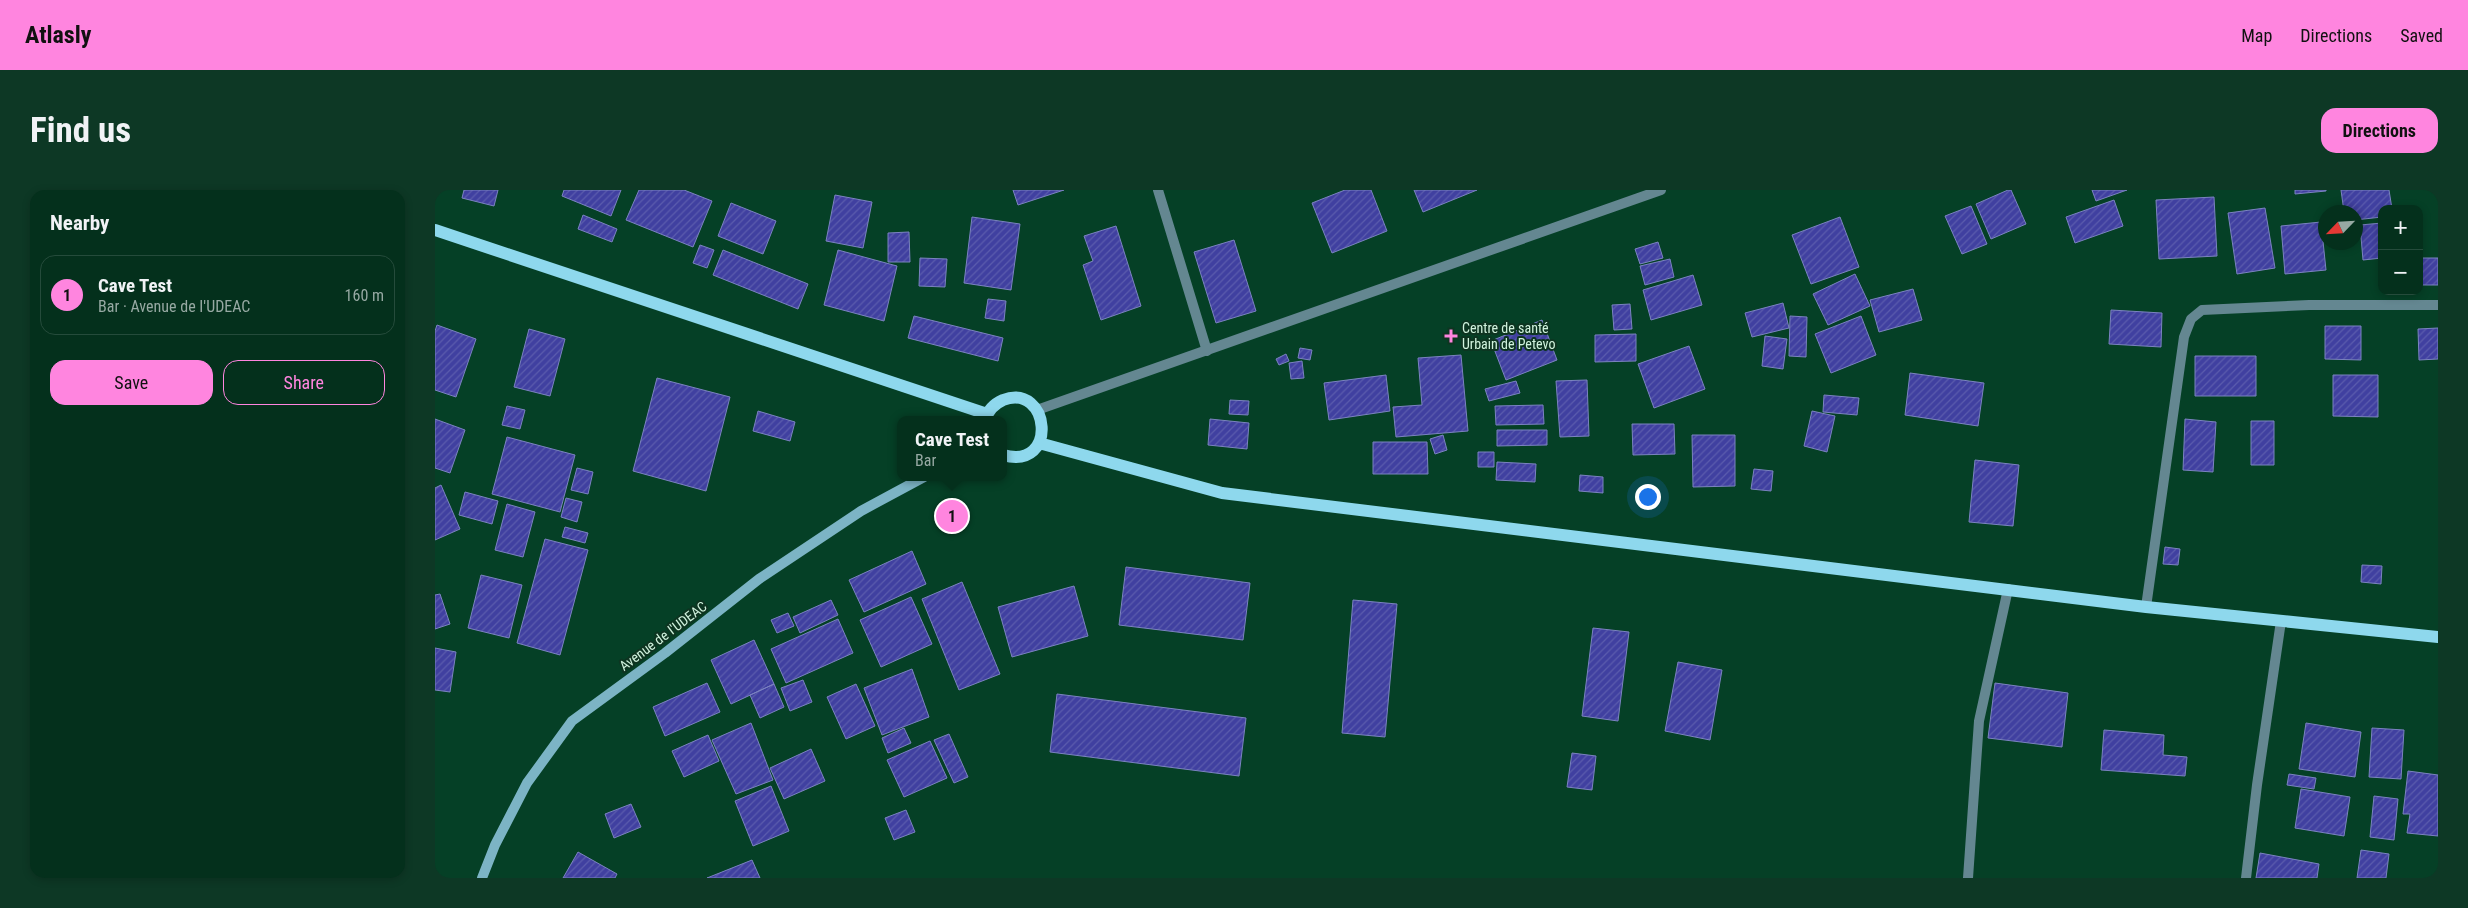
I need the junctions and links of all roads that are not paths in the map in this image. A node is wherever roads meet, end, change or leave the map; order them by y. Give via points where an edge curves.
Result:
1 (1158, 190) edge
2 (1661, 190) edge
3 (435, 230) edge
4 (2438, 305) edge
5 (1207, 351) junction
6 (1037, 410) junction
7 (983, 416) edge
8 (987, 416) edge
9 (1039, 443) junction
10 (1007, 457) edge
11 (917, 481) edge
12 (2008, 589) junction
13 (2146, 607) junction
14 (2281, 621) junction
15 (2438, 637) edge
16 (482, 878) edge
17 (1968, 878) edge
18 (2246, 878) edge

1 - 5 street
2 - 5 street
3 - 7 main road
4 - 13 street via 2309,305 2202,310 2191,318 2184,336
5 - 6 street
6 - 8 main road via 1029,402 1005,399 995,404
6 - 9 main road via 1043,426
9 - 10 main road via 1029,454
9 - 12 main road via 1222,493
11 - 16 main road, Avenue de I'UDEAC via 861,511 759,579 571,721 527,783
12 - 13 main road
12 - 17 street via 1979,721
13 - 14 main road
14 - 15 main road
14 - 18 street

